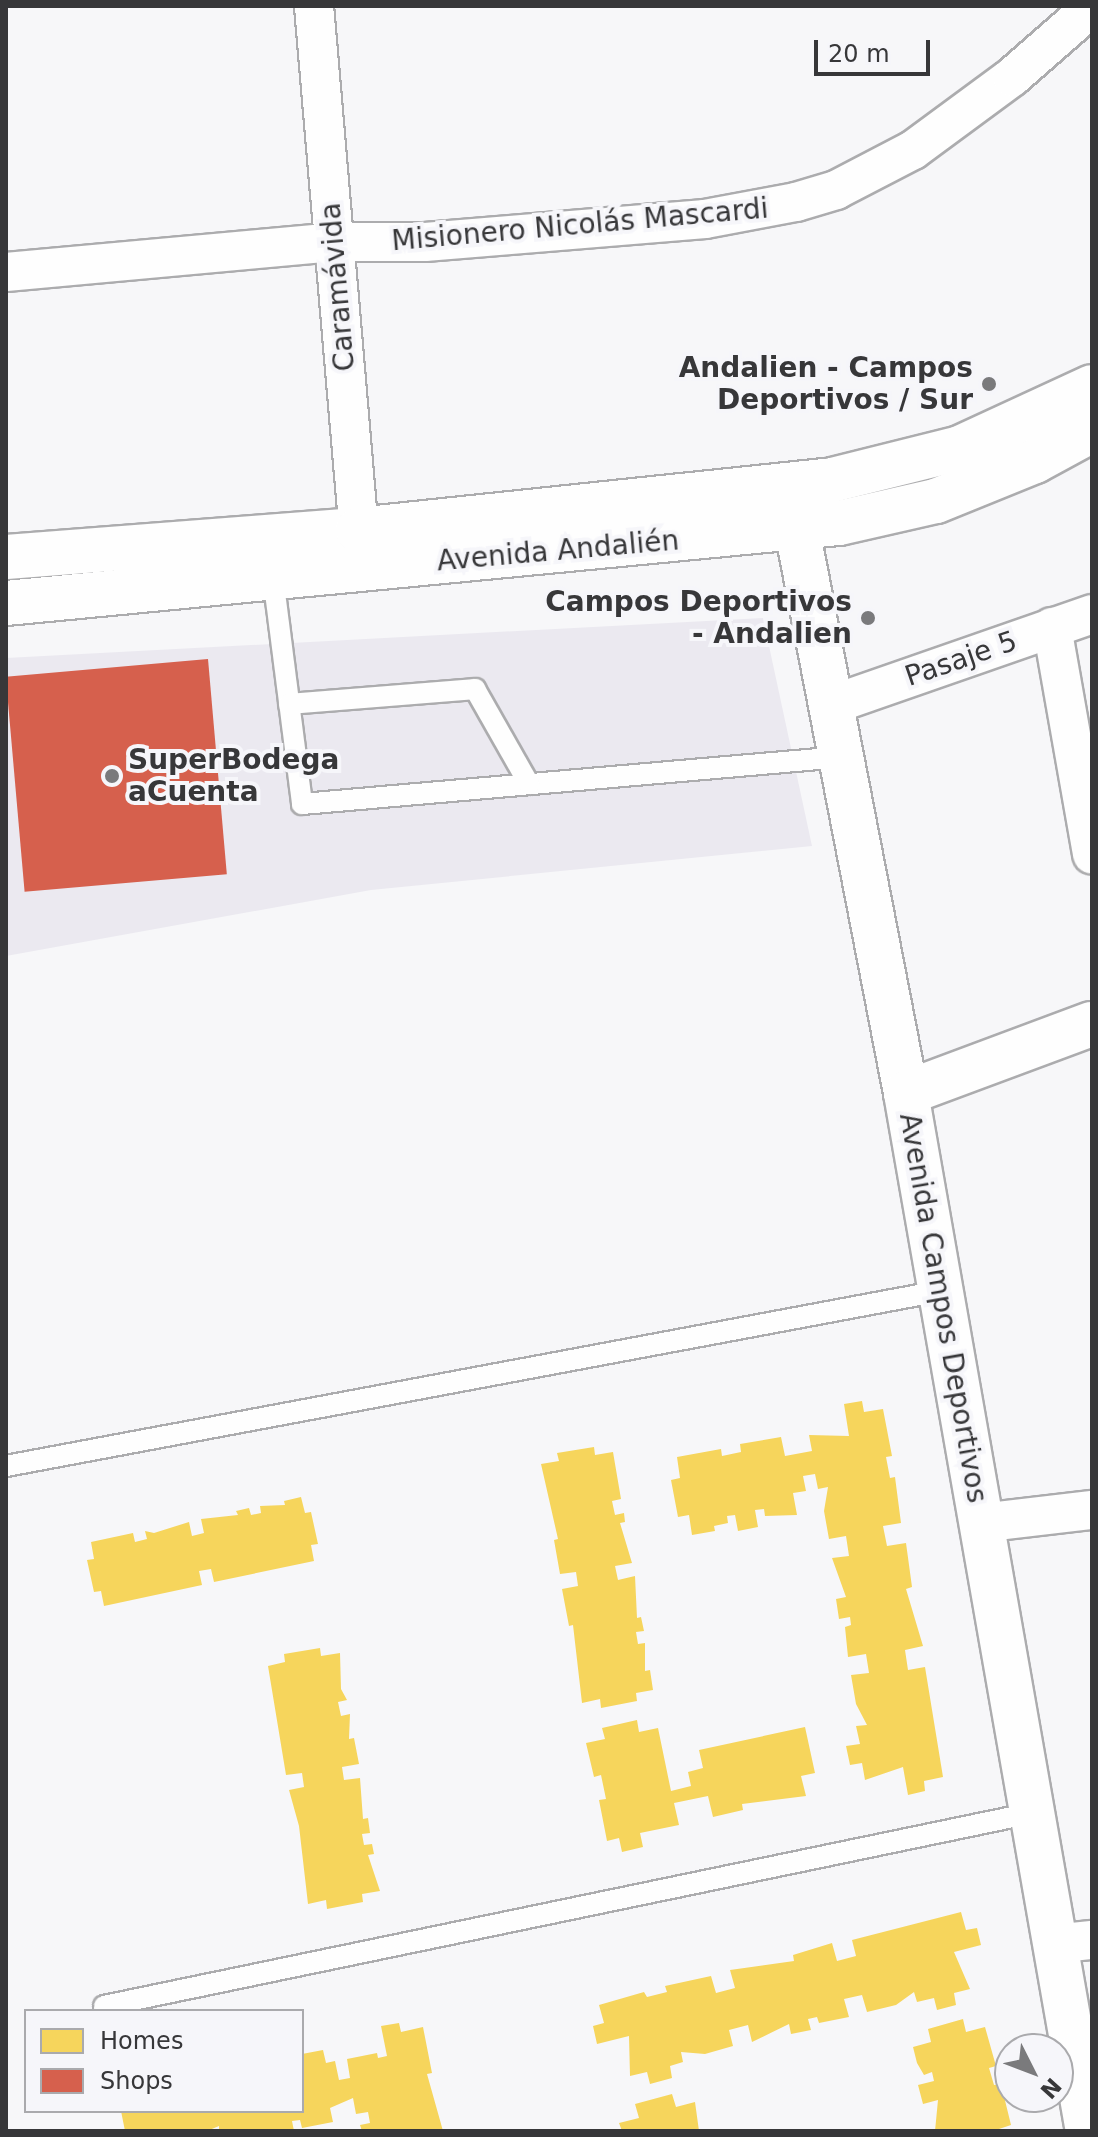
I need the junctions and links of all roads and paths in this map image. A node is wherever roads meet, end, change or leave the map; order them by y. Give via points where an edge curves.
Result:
1 (314, 6) edge
2 (1092, 7) edge
3 (334, 242) junction
4 (6, 272) edge
5 (1092, 387) edge
6 (1092, 430) edge
7 (789, 486) junction
8 (796, 528) junction
9 (360, 549) junction
10 (6, 557) edge
11 (273, 577) junction
12 (6, 603) edge
13 (1092, 614) edge
14 (1052, 627) junction
15 (289, 704) junction
16 (831, 705) junction
17 (841, 757) junction
18 (529, 784) junction
19 (1092, 855) edge
20 (1092, 1024) edge
21 (906, 1093) junction
22 (940, 1291) junction
23 (6, 1466) edge
24 (1092, 1510) edge
25 (981, 1523) junction
26 (1032, 1813) junction
27 (1073, 1942) edge
28 (104, 2006) dead end
29 (1088, 2131) edge

1 - 3 street, Caramávida
2 - 3 street, Misionero Nicolás Mascardi via 962,115 913,150 836,190 705,219 414,243
3 - 4 street, Misionero Nicolás Mascardi
3 - 9 street, Caramávida
5 - 7 main road, Avenida Andalién via 960,448 875,472
6 - 8 main road, Avenida Andalién via 1035,461 936,501
7 - 8 main road, Avenida Campos Deportivos
7 - 9 main road, Avenida Andalién
8 - 9 main road, Avenida Andalién
8 - 16 main road, Avenida Campos Deportivos
9 - 10 main road, Avenida Andalién
9 - 11 main road, Avenida Andalién
11 - 12 main road, Avenida Andalién
11 - 15 lane
13 - 14 street, Pasaje 5
14 - 16 street, Pasaje 5
14 - 19 street
15 - 18 lane via 475,689
15 - 18 lane via 302,804
16 - 17 main road, Avenida Campos Deportivos
17 - 18 lane
17 - 21 main road, Avenida Campos Deportivos
20 - 21 main road
21 - 22 main road, Avenida Campos Deportivos
22 - 23 lane
22 - 25 main road, Avenida Campos Deportivos
24 - 25 street
25 - 26 main road, Avenida Campos Deportivos
26 - 27 main road, Avenida Campos Deportivos
26 - 28 lane
27 - 29 main road, Avenida Campos Deportivos

